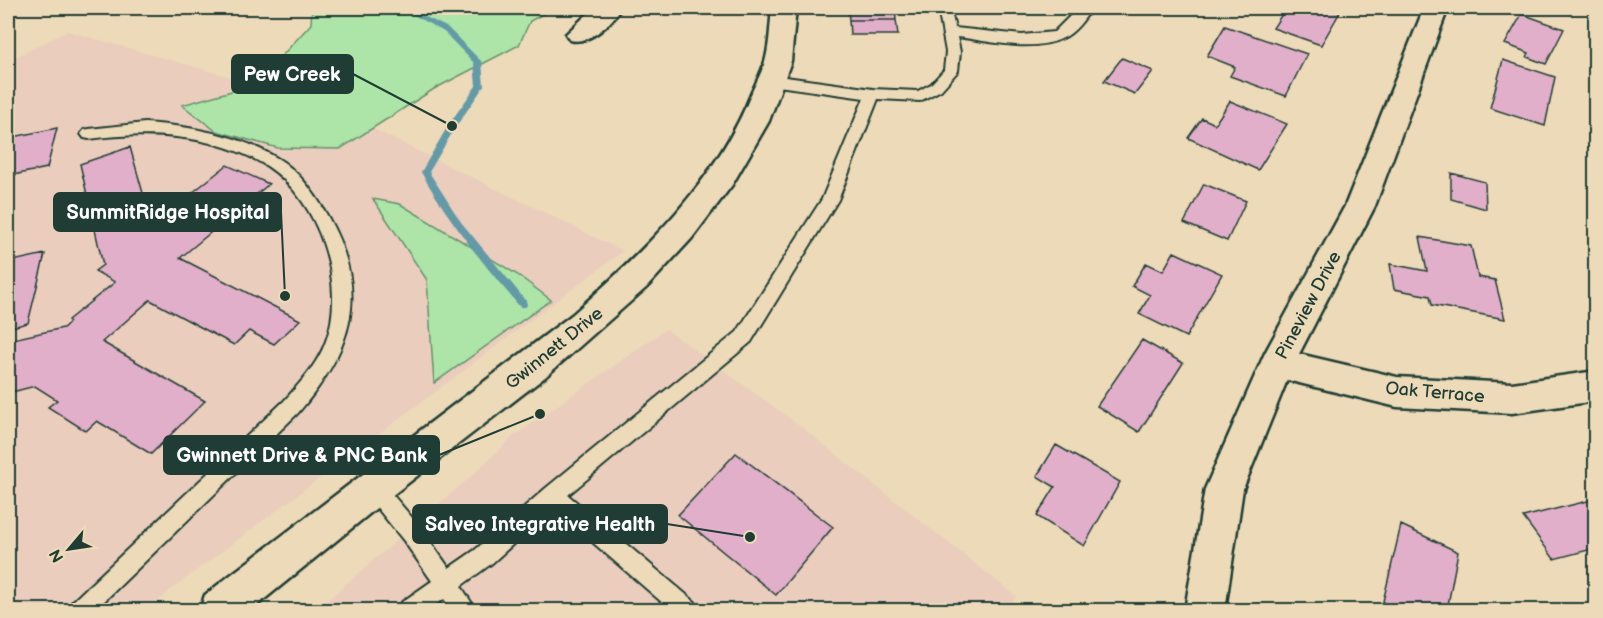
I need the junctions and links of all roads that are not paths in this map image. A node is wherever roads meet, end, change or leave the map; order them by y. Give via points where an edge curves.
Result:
1 (609, 8) edge
2 (784, 8) edge
3 (944, 8) edge
4 (1085, 8) edge
5 (1436, 8) edge
6 (949, 33) junction
7 (579, 34) dead end
8 (771, 80) junction
9 (873, 94) junction
10 (89, 134) dead end
11 (1277, 363) junction
12 (1596, 386) edge
13 (373, 487) junction
14 (553, 495) junction
15 (446, 585) junction
16 (80, 610) edge
17 (220, 610) edge
18 (410, 610) edge
19 (465, 610) edge
20 (687, 610) edge
21 (1205, 610) edge

1 - 7 street
2 - 8 street, Gwinnett Drive via 778,59
3 - 6 lane
4 - 6 lane via 1060,35 1045,39
5 - 11 street, Pineview Drive via 1360,206
6 - 9 lane via 951,70 936,87 920,96
8 - 9 lane
8 - 13 street, Gwinnett Drive via 743,141 714,186 639,275 598,315
9 - 14 lane via 830,200 744,337
10 - 16 lane via 152,129 245,150 267,160 284,171 326,226 341,272 343,297 330,353 296,399
11 - 12 street, Oak Terrace via 1397,392 1512,398
11 - 21 street, Pineview Drive via 1224,489
13 - 15 lane via 412,534
13 - 17 street, Gwinnett Drive
14 - 15 lane
14 - 20 lane
15 - 18 lane
15 - 19 lane

